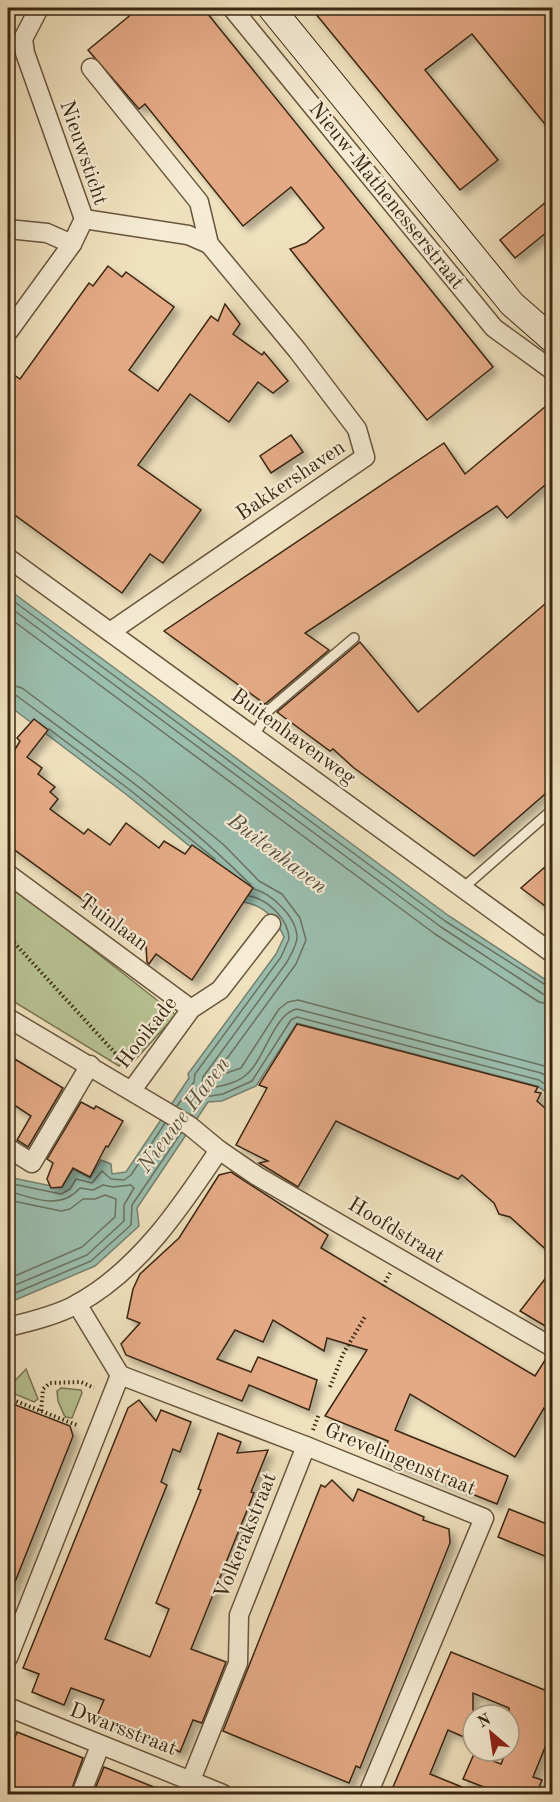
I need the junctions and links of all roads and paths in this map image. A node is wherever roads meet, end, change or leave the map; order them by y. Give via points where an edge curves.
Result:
1 (39, 8) edge
2 (232, 8) edge
3 (271, 8) edge
4 (91, 68) dead end
5 (84, 219) junction
6 (8, 229) edge
7 (72, 244) junction
8 (209, 244) junction
9 (8, 332) edge
10 (552, 339) edge
11 (552, 370) edge
12 (8, 558) edge
13 (110, 632) junction
14 (354, 638) dead end
15 (254, 736) junction
16 (552, 810) edge
17 (8, 874) edge
18 (463, 888) junction
19 (271, 924) dead end
20 (8, 936) edge
21 (552, 953) edge
22 (191, 1009) junction
23 (8, 1018) edge
24 (90, 1065) junction
25 (132, 1090) junction
26 (8, 1148) edge
27 (219, 1150) junction
28 (76, 1304) junction
29 (366, 1315) dead end
30 (8, 1327) edge
31 (552, 1347) edge
32 (120, 1375) junction
33 (330, 1388) dead end
34 (112, 1396) junction
35 (8, 1398) edge
36 (41, 1412) junction
37 (97, 1433) junction
38 (306, 1446) junction
39 (8, 1658) edge
40 (8, 1707) edge
41 (100, 1746) junction
42 (197, 1787) edge
43 (81, 1794) edge
44 (223, 1794) edge
45 (368, 1794) edge

1 - 5 street, Nieuwsticht via 23,39 25,53
2 - 11 street, Nieuw-Mathenesserstraat via 494,328
3 - 10 street, Nieuw-Mathenesserstraat via 512,304
4 - 8 street, Bakkershaven via 199,202
5 - 7 street, Nieuwsticht
5 - 8 street via 188,235
6 - 7 street via 46,234
7 - 9 street, Nieuwsticht
8 - 13 street, Bakkershaven via 357,429 365,458
12 - 13 street, Buitenhavenweg
13 - 15 street, Buitenhavenweg
14 - 15 lane via 269,710
15 - 18 street, Buitenhavenweg
16 - 18 lane
17 - 22 street, Tuinlaan
18 - 21 street, Buitenhavenweg
19 - 22 street, Hooikade via 220,990
20 - 25 path via 126,1063
22 - 25 street, Hooikade
23 - 24 street, Hoofdstraat
24 - 25 street, Hoofdstraat
24 - 26 street via 33,1163
25 - 27 street, Hoofdstraat via 190,1126
27 - 28 street via 171,1220 128,1266
27 - 31 street, Hoofdstraat via 398,1260
28 - 30 street
28 - 32 street
29 - 33 path via 343,1353
32 - 34 street
32 - 38 street, Grevelingenstraat
34 - 36 path via 81,1382 50,1383 43,1389
34 - 37 street
35 - 36 path
36 - 37 path
37 - 39 street
38 - 42 street, Volkerakstraat via 238,1615 237,1664
38 - 45 street, Grevelingenstraat via 484,1518
40 - 41 street, Dwarsstraat
41 - 42 street, Dwarsstraat
41 - 43 street
42 - 44 street, Dwarsstraat

